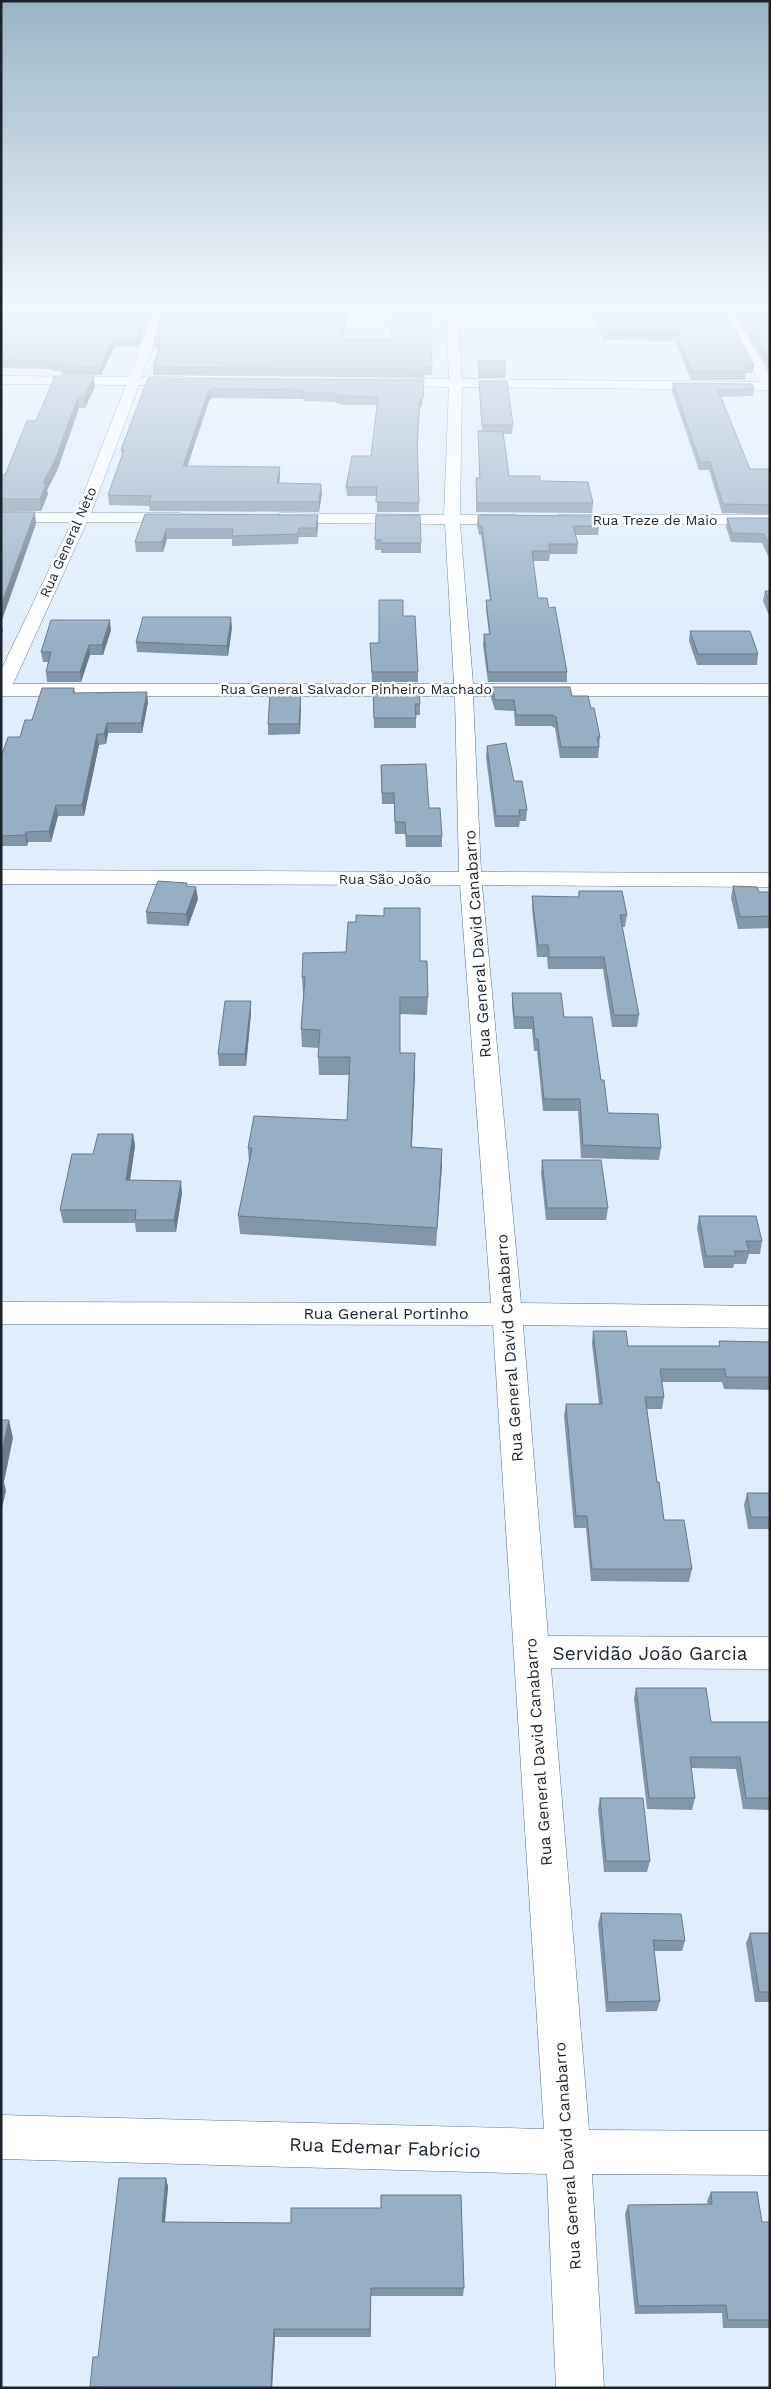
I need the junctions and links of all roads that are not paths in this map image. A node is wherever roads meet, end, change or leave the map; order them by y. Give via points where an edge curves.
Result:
1 (119, 419) edge
2 (455, 419) edge
3 (1, 517) edge
4 (82, 517) junction
5 (199, 518) edge
6 (267, 518) edge
7 (452, 520) junction
8 (770, 520) edge
9 (464, 689) junction
10 (1, 690) edge
11 (770, 690) edge
12 (1, 877) edge
13 (470, 879) junction
14 (770, 880) edge
15 (1, 1313) edge
16 (507, 1314) junction
17 (770, 1317) edge
18 (531, 1652) junction
19 (770, 1653) edge
20 (1, 2137) edge
21 (568, 2152) junction
22 (770, 2153) edge
23 (580, 2388) edge

1 - 4 street, Rua General Neto
2 - 7 street, Rua General David Canabarro
3 - 4 street
4 - 5 street
4 - 10 street, Rua General Neto
6 - 7 street, Rua Treze de Maio
7 - 8 street, Rua Treze de Maio
7 - 9 street, Rua General David Canabarro
9 - 10 street, Rua General Salvador Pinheiro Machado
9 - 11 street, Rua General Salvador Pinheiro Machado
9 - 13 street, Rua General David Canabarro
12 - 13 street, Rua São João
13 - 14 street, Rua São João
13 - 16 street, Rua General David Canabarro
15 - 16 street, Rua General Portinho
16 - 17 street, Rua General Portinho
16 - 18 street, Rua General David Canabarro
18 - 19 street, Servidão João Garcia
18 - 21 street, Rua General David Canabarro
20 - 21 street, Rua Edemar Fabrício
21 - 22 street, Rua Edemar Fabrício
21 - 23 street, Rua General David Canabarro

